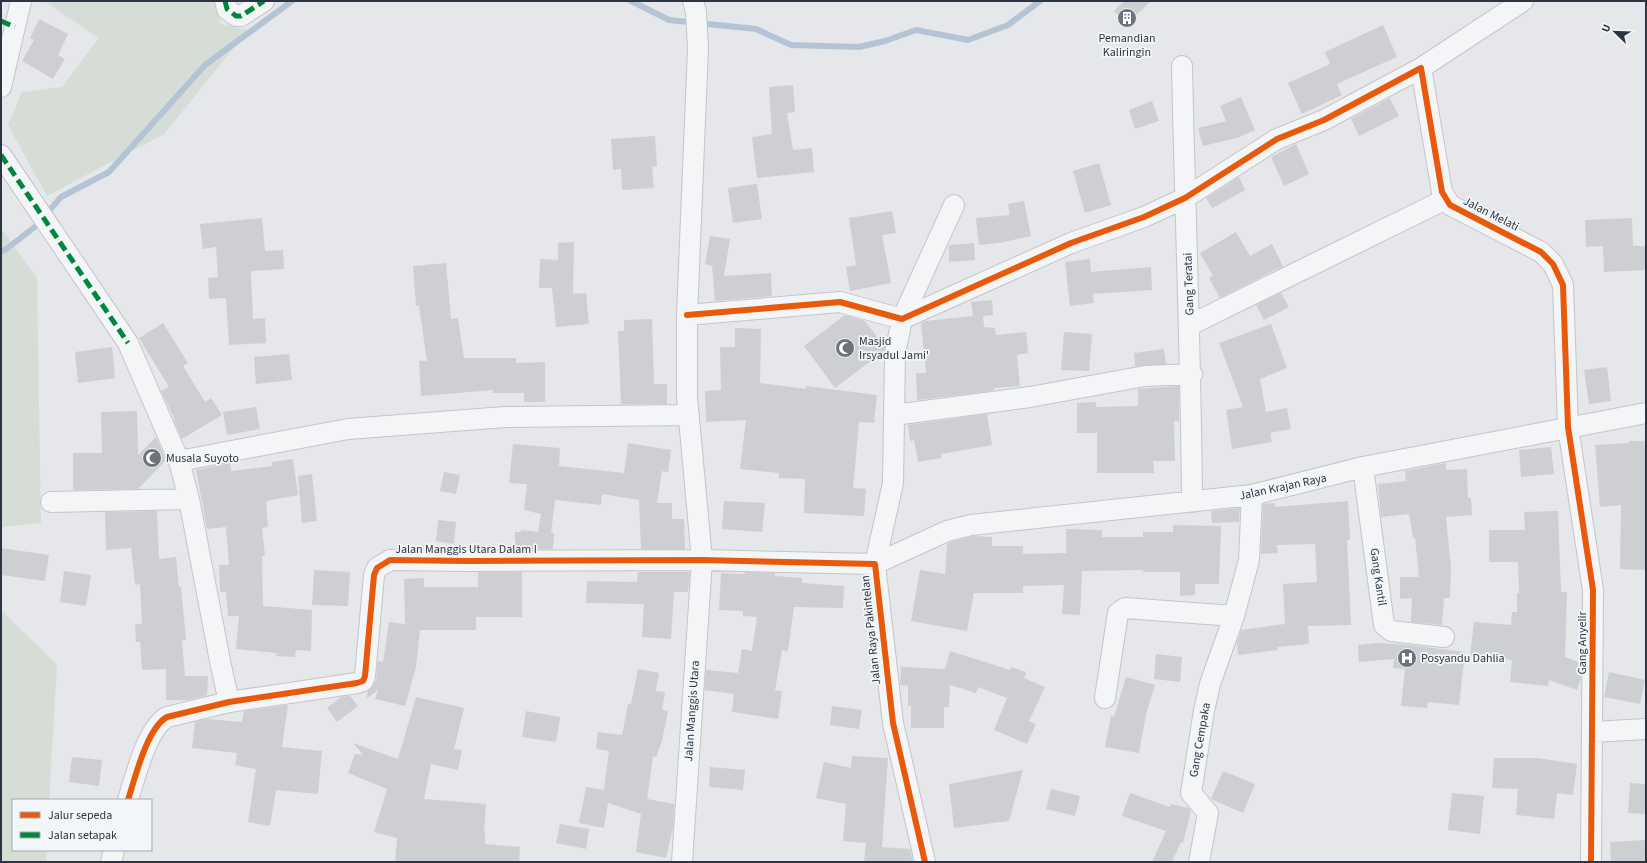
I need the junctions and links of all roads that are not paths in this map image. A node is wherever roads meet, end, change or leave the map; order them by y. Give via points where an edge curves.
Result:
1 (22, 1) edge
2 (225, 1) edge
3 (264, 1) edge
4 (1523, 1) edge
5 (694, 6) edge
6 (8, 24) edge
7 (1182, 66) dead end
8 (1421, 68) junction
9 (1, 87) edge
10 (1, 155) edge
11 (1185, 198) junction
12 (1446, 199) junction
13 (954, 205) dead end
14 (687, 315) junction
15 (902, 319) junction
16 (1190, 325) junction
17 (1192, 374) junction
18 (1646, 413) edge
19 (688, 415) junction
20 (894, 415) junction
21 (1568, 427) junction
22 (179, 462) junction
23 (1363, 467) junction
24 (1252, 495) junction
25 (190, 499) junction
26 (51, 502) dead end
27 (1192, 502) junction
28 (702, 560) junction
29 (875, 564) junction
30 (1234, 616) junction
31 (1444, 638) dead end
32 (1105, 698) dead end
33 (229, 702) junction
34 (1646, 730) edge
35 (1593, 732) junction
36 (128, 799) edge
37 (114, 851) edge
38 (111, 862) edge
39 (682, 862) edge
40 (925, 862) edge
41 (1199, 862) edge
42 (1591, 862) edge

1 - 6 street
2 - 3 street via 227,9 236,16 241,16
4 - 8 street
5 - 14 street, Jalan Manggis Utara via 698,48
6 - 9 street
7 - 11 street, Gang Teratai
8 - 11 street via 1324,120 1277,138
8 - 12 street, Jalan Melati via 1442,192
10 - 22 street via 128,343
11 - 15 street via 1144,217 1071,243
11 - 16 street, Gang Teratai
12 - 16 street
12 - 21 street, Jalan Melati via 1450,205 1542,252 1559,273 1563,285
13 - 15 street, Jalan Raya Pakintelan
14 - 15 street via 840,302
14 - 19 street, Jalan Manggis Utara
15 - 20 street, Jalan Raya Pakintelan via 895,354
16 - 17 street, Gang Teratai
17 - 20 street via 1145,376 1030,397
17 - 27 street, Gang Teratai
18 - 21 street, Jalan Krajan Raya
19 - 22 street via 505,417 348,429
19 - 28 street, Jalan Manggis Utara
20 - 29 street, Jalan Raya Pakintelan via 892,482
21 - 23 street, Jalan Krajan Raya
21 - 35 street, Gang Anyelir via 1593,590
22 - 25 street
23 - 24 street, Jalan Krajan Raya
23 - 31 street, Gang Kantil via 1384,625 1391,631
24 - 27 street, Jalan Krajan Raya
24 - 30 street, Gang Cempaka via 1249,560
25 - 26 street
25 - 33 street
27 - 29 street, Jalan Krajan Raya via 972,525 947,531
28 - 29 street, Jalan Raya Pakintelan
28 - 33 street, Jalan Manggis Utara Dalam I via 390,560 377,568 374,575 366,676 362,680 357,683
28 - 39 street, Jalan Manggis Utara
29 - 40 street, Jalan Raya Pakintelan via 893,723
30 - 32 street via 1121,609 1118,613
30 - 41 street, Gang Cempaka via 1210,684 1194,766 1192,793 1208,813
33 - 36 street, Jalan Manggis Utara Dalam I via 159,721 150,737
34 - 35 street
35 - 42 street, Gang Anyelir
37 - 38 street

